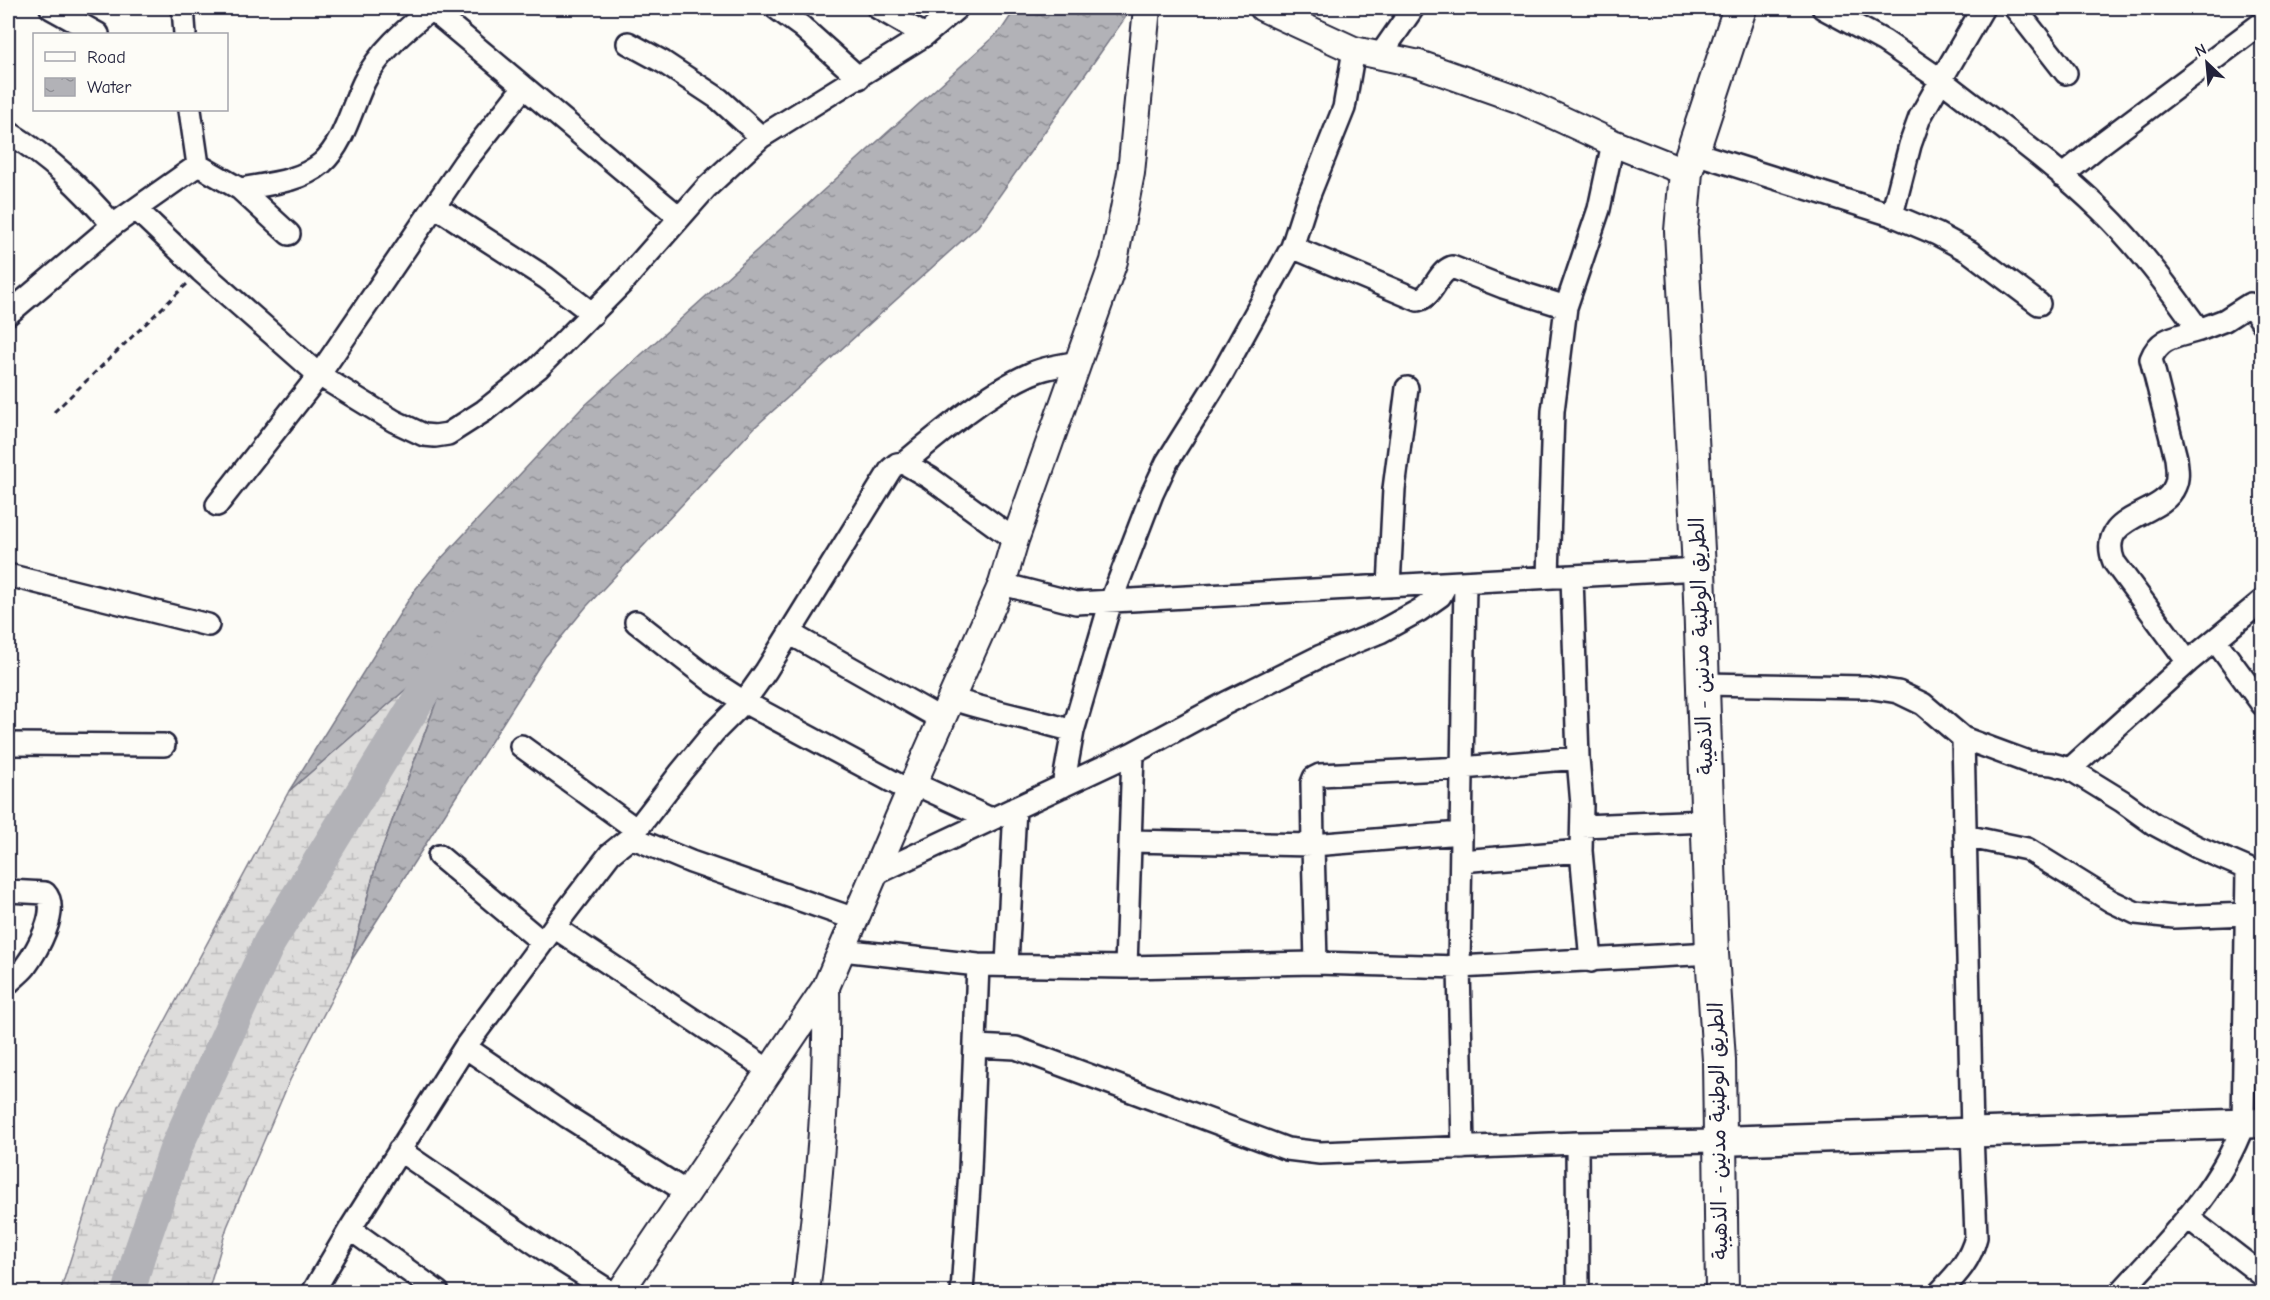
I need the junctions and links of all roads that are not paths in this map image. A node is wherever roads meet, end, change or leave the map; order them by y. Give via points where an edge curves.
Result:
1 (51, 8) edge
2 (183, 8) edge
3 (432, 8) edge
4 (776, 8) edge
5 (878, 8) edge
6 (957, 8) edge
7 (1147, 8) edge
8 (1413, 8) edge
9 (1740, 8) edge
10 (1823, 8) edge
11 (1983, 8) edge
12 (2015, 8) edge
13 (1281, 11) edge
14 (2262, 23) edge
15 (96, 33) edge
16 (185, 33) edge
17 (925, 35) junction
18 (628, 43) dead end
19 (1354, 50) junction
20 (1381, 54) junction
21 (2066, 73) dead end
22 (859, 78) junction
23 (1941, 80) junction
24 (523, 88) junction
25 (190, 111) edge
26 (8, 132) edge
27 (761, 137) junction
28 (1613, 143) junction
29 (1689, 162) junction
30 (198, 165) junction
31 (2062, 176) junction
32 (240, 189) junction
33 (436, 207) junction
34 (136, 209) junction
35 (1892, 215) junction
36 (679, 217) junction
37 (113, 225) junction
38 (289, 234) dead end
39 (1292, 247) junction
40 (2256, 299) edge
41 (2039, 304) dead end
42 (1566, 306) junction
43 (8, 314) edge
44 (593, 314) junction
45 (2262, 322) edge
46 (2199, 330) junction
47 (1079, 362) junction
48 (319, 375) junction
49 (1407, 388) dead end
50 (904, 463) junction
51 (217, 505) dead end
52 (1015, 540) junction
53 (1700, 569) junction
54 (8, 575) edge
55 (1572, 576) junction
56 (1548, 577) junction
57 (1456, 582) junction
58 (1002, 584) junction
59 (1389, 586) junction
60 (1111, 601) junction
61 (2262, 602) edge
62 (636, 622) dead end
63 (208, 625) dead end
64 (791, 634) junction
65 (2215, 640) junction
66 (2188, 662) junction
67 (1704, 684) junction
68 (744, 702) junction
69 (2262, 704) edge
70 (948, 710) junction
71 (1072, 731) junction
72 (1963, 738) junction
73 (8, 744) edge
74 (164, 745) dead end
75 (521, 746) dead end
76 (1133, 753) junction
77 (1578, 758) junction
78 (1462, 768) junction
79 (2070, 769) junction
80 (1063, 786) junction
81 (912, 787) junction
82 (1015, 808) junction
83 (991, 819) junction
84 (1708, 821) junction
85 (1582, 826) junction
86 (634, 833) junction
87 (1461, 833) junction
88 (1965, 836) junction
89 (1131, 841) junction
90 (1313, 845) junction
91 (1581, 851) junction
92 (439, 856) dead end
93 (1461, 861) junction
94 (2255, 873) edge
95 (875, 874) junction
96 (8, 891) edge
97 (2247, 914) junction
98 (855, 919) junction
99 (548, 935) junction
100 (842, 950) junction
101 (1712, 953) junction
102 (1592, 961) junction
103 (1316, 963) junction
104 (1007, 964) junction
105 (978, 965) junction
106 (1126, 967) junction
107 (1459, 967) junction
108 (8, 983) edge
109 (826, 987) junction
110 (975, 1046) junction
111 (465, 1047) junction
112 (770, 1071) junction
113 (2253, 1124) edge
114 (1972, 1133) junction
115 (1719, 1141) junction
116 (1576, 1143) junction
117 (1463, 1148) junction
118 (399, 1150) junction
119 (688, 1193) junction
120 (2187, 1217) junction
121 (350, 1229) junction
122 (2262, 1275) edge
123 (313, 1293) edge
124 (438, 1293) edge
125 (611, 1293) edge
126 (620, 1293) edge
127 (806, 1293) edge
128 (962, 1293) edge
129 (1578, 1293) edge
130 (1722, 1293) edge
131 (1940, 1293) edge
132 (2121, 1293) edge

1 - 15 street
2 - 16 street
3 - 24 street
3 - 32 street via 379,57 341,137 322,162 304,174
4 - 22 street
5 - 17 street
6 - 17 street
7 - 47 street via 1131,173 1122,224 1114,261
8 - 20 street
9 - 29 main road, الطريق الوطنية مدنين - الذهيبة
10 - 23 street via 1884,40
11 - 23 street
12 - 21 street
13 - 19 street
14 - 31 street
17 - 22 street
18 - 27 street via 719,99
19 - 20 street
19 - 39 street via 1344,108
20 - 28 street via 1518,99
22 - 27 street
23 - 31 street
23 - 35 street via 1920,117
24 - 33 street
24 - 36 street
25 - 30 street
26 - 37 street via 56,165
27 - 36 street
28 - 29 street
28 - 42 street via 1599,209
29 - 35 street
29 - 53 main road, الطريق الوطنية مدنين - الذهيبة via 1681,231
30 - 32 street
30 - 34 street
31 - 46 street via 2134,244
32 - 38 street
33 - 44 street via 546,278
33 - 48 street
34 - 37 street
34 - 48 street
35 - 41 street via 1970,252
36 - 44 street
37 - 43 street
39 - 42 street via 1418,300 1452,267
39 - 60 street via 1222,374 1167,462
40 - 45 street
40 - 46 street via 2225,320
42 - 56 street via 1553,411
44 - 48 street via 538,368 448,434 424,435
46 - 66 street via 2161,342 2151,359 2176,458 2175,486 2166,497 2122,525 2111,538 2110,552
47 - 50 street via 1029,374 961,418
47 - 52 street
48 - 51 street
49 - 59 street via 1394,489
50 - 52 street
50 - 64 street via 891,469
52 - 58 street
53 - 55 street
53 - 67 main road, الطريق الوطنية مدنين - الذهيبة
54 - 63 street
55 - 56 street
55 - 77 street
56 - 57 street
57 - 59 street
57 - 76 street via 1420,610 1380,632 1321,656
57 - 78 street
58 - 60 street via 1076,603
58 - 70 street
59 - 60 street
60 - 71 street
61 - 65 street
62 - 68 street
64 - 68 street
64 - 70 street
65 - 66 street
65 - 69 street
66 - 79 street
67 - 72 street via 1866,687 1898,692 1923,704
67 - 84 main road, الطريق الوطنية مدنين - الذهيبة
68 - 81 street
68 - 86 street via 701,748
70 - 71 street via 988,711
70 - 81 street
71 - 80 street
72 - 79 street via 2028,762
72 - 88 street
73 - 74 street
75 - 86 street
76 - 80 street
76 - 89 street
77 - 78 street
77 - 85 street
78 - 87 street
78 - 90 street via 1314,778
79 - 94 street via 2154,824
80 - 82 street
81 - 83 street
81 - 95 street
82 - 83 street
82 - 104 street
83 - 95 street
84 - 85 street
84 - 101 main road, الطريق الوطنية مدنين - الذهيبة
85 - 91 street
86 - 98 street via 691,862
86 - 99 street via 610,854
87 - 90 street
87 - 93 street
88 - 97 street via 2027,849 2136,913 2174,917
88 - 114 street
89 - 90 street
89 - 106 street
90 - 103 street
91 - 93 street
91 - 102 street
92 - 99 street
93 - 107 street
94 - 97 street
95 - 98 street
96 - 108 street via 45,893 51,905 38,948
97 - 113 street
98 - 100 street
99 - 111 street
99 - 112 street
100 - 105 street
100 - 109 street
101 - 102 street
101 - 115 main road, الطريق الوطنية مدنين - الذهيبة via 1719,1060
102 - 107 street
103 - 106 street
103 - 107 street
104 - 105 street
104 - 106 street
105 - 110 street
107 - 117 street
109 - 112 street
109 - 127 street via 820,1173
110 - 117 street via 1016,1048 1287,1149 1320,1153
110 - 128 street
111 - 118 street
111 - 119 street
112 - 119 street
113 - 114 main road
113 - 120 street
114 - 115 main road
114 - 131 street via 1976,1237 1966,1264
115 - 116 street
115 - 130 main road, الطريق الوطنية مدنين - الذهيبة
116 - 117 street
116 - 129 street
118 - 121 street
118 - 125 street
119 - 126 street
120 - 122 street
120 - 132 street
121 - 123 street
121 - 124 street

